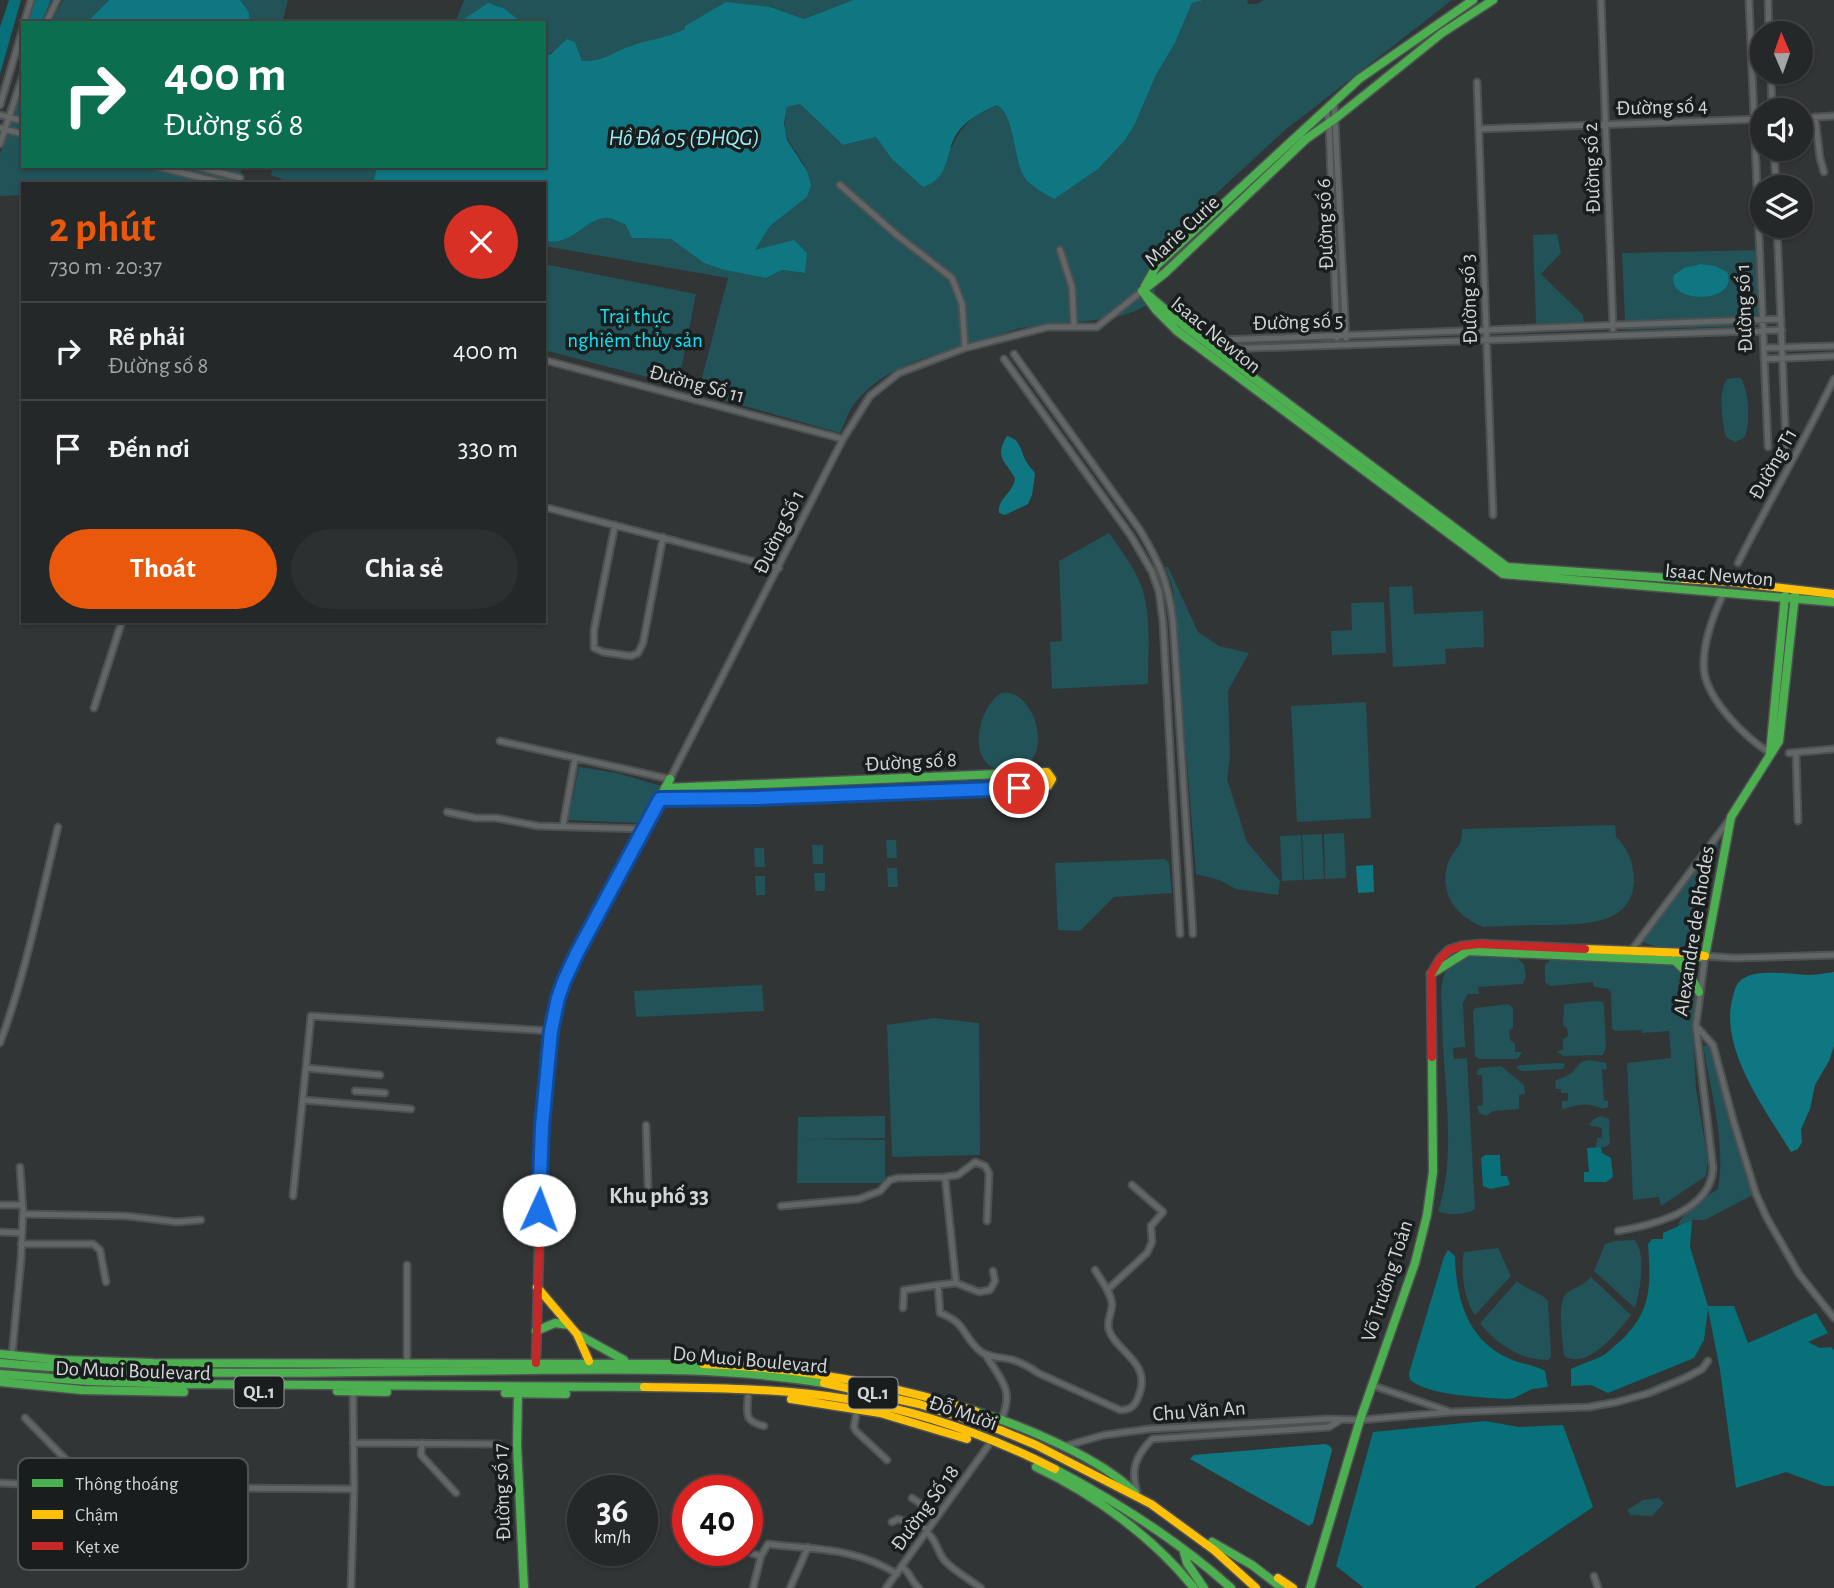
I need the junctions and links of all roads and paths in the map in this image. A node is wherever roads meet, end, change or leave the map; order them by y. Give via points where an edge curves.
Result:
1 (32, 0) edge
2 (57, 0) edge
3 (1473, 0) edge
4 (1493, 0) edge
5 (1601, 0) edge
6 (1749, 0) edge
7 (1768, 0) edge
8 (25, 21) edge
9 (47, 21) edge
10 (1769, 21) edge
11 (20, 50) edge
12 (21, 81) edge
13 (1477, 82) dead end
14 (1753, 98) edge
15 (1334, 101) junction
16 (0, 105) edge
17 (1326, 109) junction
18 (0, 115) edge
19 (9, 117) junction
20 (1815, 117) joint
21 (1834, 117) edge
22 (1750, 119) edge
23 (21, 120) edge
24 (1333, 121) junction
25 (1606, 125) junction
26 (2, 129) edge
27 (1479, 129) junction
28 (21, 134) edge
29 (0, 144) edge
30 (1756, 161) edge
31 (163, 168) edge
32 (203, 168) edge
33 (1824, 172) dead end
34 (240, 178) dead end
35 (218, 182) edge
36 (840, 185) dead end
37 (1778, 238) edge
38 (1059, 250) dead end
39 (1142, 290) junction
40 (1781, 319) junction
41 (1762, 320) junction
42 (1074, 326) junction
43 (1613, 326) junction
44 (1486, 330) junction
45 (1763, 330) junction
46 (1782, 330) junction
47 (1613, 335) junction
48 (1337, 336) junction
49 (1346, 336) junction
50 (1487, 340) junction
51 (1337, 345) junction
52 (1346, 345) junction
53 (1834, 346) edge
54 (1782, 347) junction
55 (965, 348) junction
56 (1763, 348) junction
57 (1014, 354) dead end
58 (1834, 356) edge
59 (1783, 358) junction
60 (1004, 359) dead end
61 (1764, 359) junction
62 (546, 361) edge
63 (1834, 379) edge
64 (842, 439) junction
65 (1786, 446) dead end
66 (1768, 447) dead end
67 (546, 508) edge
68 (1493, 515) dead end
69 (615, 525) junction
70 (663, 537) junction
71 (1738, 563) dead end
72 (779, 568) junction
73 (1730, 582) junction
74 (1724, 592) junction
75 (1790, 594) junction
76 (1834, 594) edge
77 (1834, 601) edge
78 (121, 623) edge
79 (94, 708) dead end
80 (500, 741) dead end
81 (1834, 749) edge
82 (1770, 753) junction
83 (575, 758) junction
84 (670, 779) junction
85 (853, 782) junction
86 (757, 786) junction
87 (666, 788) junction
88 (854, 795) junction
89 (758, 798) junction
90 (660, 799) junction
91 (447, 812) dead end
92 (1731, 817) junction
93 (1798, 821) dead end
94 (563, 826) junction
95 (58, 827) dead end
96 (644, 829) junction
97 (1186, 840) junction
98 (1173, 842) junction
99 (1180, 934) dead end
100 (1193, 934) dead end
101 (1631, 955) junction
102 (1834, 955) edge
103 (1704, 956) junction
104 (1674, 960) junction
105 (1699, 992) junction
106 (1696, 1026) junction
107 (551, 1031) junction
108 (0, 1043) edge
109 (306, 1068) junction
110 (380, 1075) dead end
111 (355, 1091) dead end
112 (385, 1093) dead end
113 (303, 1100) junction
114 (411, 1109) dead end
115 (646, 1125) dead end
116 (20, 1167) dead end
117 (945, 1177) junction
118 (1132, 1185) dead end
119 (648, 1186) dead end
120 (293, 1196) dead end
121 (0, 1205) edge
122 (22, 1205) junction
123 (781, 1206) dead end
124 (23, 1214) junction
125 (201, 1220) dead end
126 (987, 1221) dead end
127 (1618, 1231) dead end
128 (0, 1232) edge
129 (21, 1233) junction
130 (21, 1244) junction
131 (407, 1265) dead end
132 (1095, 1270) dead end
133 (993, 1271) dead end
134 (106, 1282) dead end
135 (956, 1283) junction
136 (938, 1285) junction
137 (537, 1287) junction
138 (1107, 1290) junction
139 (903, 1308) dead end
140 (1834, 1318) edge
141 (569, 1325) junction
142 (536, 1331) junction
143 (577, 1334) junction
144 (0, 1354) edge
145 (985, 1354) junction
146 (12, 1360) junction
147 (624, 1360) junction
148 (1708, 1361) dead end
149 (0, 1363) edge
150 (536, 1363) junction
151 (407, 1364) junction
152 (589, 1365) junction
153 (518, 1367) junction
154 (0, 1374) edge
155 (0, 1382) edge
156 (1371, 1385) junction
157 (353, 1388) junction
158 (518, 1390) junction
159 (536, 1390) junction
160 (588, 1391) junction
161 (748, 1397) junction
162 (858, 1409) junction
163 (1451, 1412) junction
164 (25, 1418) dead end
165 (1001, 1420) junction
166 (1360, 1420) junction
167 (1339, 1421) junction
168 (764, 1426) dead end
169 (1149, 1429) junction
170 (1152, 1439) junction
171 (353, 1443) junction
172 (422, 1443) junction
173 (989, 1443) junction
174 (498, 1444) dead end
175 (1062, 1447) junction
176 (64, 1458) edge
177 (887, 1460) dead end
178 (0, 1483) edge
179 (18, 1484) edge
180 (248, 1488) edge
181 (354, 1489) junction
182 (456, 1493) dead end
183 (912, 1498) dead end
184 (1139, 1498) junction
185 (938, 1515) junction
186 (892, 1522) dead end
187 (1182, 1525) junction
188 (927, 1530) junction
189 (1213, 1542) junction
190 (808, 1547) junction
191 (1183, 1549) junction
192 (763, 1553) edge
193 (1242, 1559) junction
194 (758, 1566) edge
195 (902, 1567) junction
196 (897, 1574) junction
197 (1594, 1576) dead end
198 (351, 1588) edge
199 (524, 1588) edge
200 (753, 1588) edge
201 (790, 1588) edge
202 (886, 1588) edge
203 (919, 1588) edge
204 (981, 1588) edge
205 (1194, 1588) edge
206 (1204, 1588) edge
207 (1231, 1588) edge
208 (1256, 1588) edge
209 (1262, 1588) edge
210 (1282, 1588) edge
211 (1293, 1588) edge
212 (1310, 1588) edge
213 (1598, 1588) edge

1 - 8 street
2 - 9 street
3 - 15 main road, Marie Curie
4 - 24 main road, Marie Curie via 1442,33
5 - 25 street, Đường số 2
6 - 14 street, Đường số 1
7 - 10 street
11 - 16 street
12 - 19 street
13 - 27 street, Đường số 3
15 - 17 main road, Marie Curie
15 - 24 street, Đường số 6
17 - 24 street, Đường số 6
17 - 39 main road, Marie Curie via 1157,265
18 - 19 street
19 - 23 street
19 - 26 street
20 - 21 street
20 - 33 street
22 - 25 street, Đường số 4
24 - 39 main road, Marie Curie via 1306,139
24 - 48 street, Đường số 6
24 - 49 street, Đường số 6
25 - 27 street, Đường số 4
25 - 43 street, Đường số 2
26 - 28 street
26 - 29 street
27 - 44 street, Đường số 3
30 - 41 street, Đường số 1
31 - 35 street
32 - 34 street
36 - 55 street via 952,278 962,304
37 - 40 street, Đường số 1
38 - 42 street via 1072,287
39 - 42 street via 1097,327
39 - 73 main road, Isaac Newton via 1507,567
39 - 74 main road, Isaac Newton via 1177,331 1503,574
40 - 41 street, Đường số 5
40 - 46 street, Đường số 1
41 - 43 street, Đường số 5
41 - 45 street, Đường số 1
42 - 55 street via 1048,327
43 - 44 street, Đường số 5
43 - 47 street, Đường số 2
44 - 49 street, Đường số 5
44 - 50 street, Đường số 3
45 - 46 street, Đường số 5
45 - 47 street, Đường số 5
45 - 56 street, Đường số 1
46 - 54 street, Đường số 1
47 - 50 street, Đường số 5
48 - 49 street, Đường số 5
48 - 51 street, Đường số 6
48 - 51 street, Đường số 5 via 1220,340 1217,345 1224,349
49 - 52 street, Đường số 6
50 - 52 street, Đường số 5
50 - 68 street, Đường số 3
51 - 52 street, Đường số 5
53 - 54 street
54 - 56 street
54 - 59 street, Đường số 1
55 - 64 street, Đường Số 1 via 899,373 870,396
56 - 61 street, Đường số 1
57 - 97 street via 1140,530 1169,589
58 - 59 street
59 - 61 street
59 - 65 street, Đường số 1
60 - 98 street via 1131,536 1159,592
61 - 66 street, Đường số 1
62 - 64 street, Đường Số 11
63 - 71 street, Đường T1
64 - 72 street, Đường Số 1
67 - 69 street
69 - 70 street
69 - 70 street via 594,631 594,648 603,652 631,656 639,651
70 - 72 street
72 - 84 street, Đường Số 1
73 - 74 main road
73 - 75 main road, Isaac Newton
74 - 75 main road, Isaac Newton
74 - 82 street via 1705,647 1704,672 1735,725
75 - 76 main road, Isaac Newton
75 - 77 main road, Isaac Newton
75 - 82 main road, Alexandre de Rhodes
78 - 79 street
80 - 83 street
81 - 93 street via 1792,754
82 - 92 main road, Alexandre de Rhodes
83 - 84 street
83 - 94 street
84 - 87 main road
85 - 86 main road, Đường số 8
85 - 88 main road
85 - 88 main road, Đường số 8 via 1047,772 1052,779 1048,786
86 - 87 main road, Đường số 8
86 - 89 main road
87 - 90 main road
88 - 89 main road, Đường số 8
89 - 90 main road, Đường số 8
90 - 96 main road
91 - 94 street
92 - 101 street
92 - 103 main road, Alexandre de Rhodes
94 - 96 street
95 - 108 street via 25,971
96 - 107 main road via 564,981
97 - 98 street
97 - 100 street
98 - 99 street
101 - 103 main road, Võ Trường Toản
101 - 104 main road, Võ Trường Toản
101 - 156 main road, Võ Trường Toản via 1468,951 1431,974 1433,1184 1417,1256
102 - 103 street
103 - 104 main road, Võ Trường Toản
103 - 105 street, Alexandre de Rhodes
104 - 105 main road
105 - 106 street, Alexandre de Rhodes
106 - 127 street, Alexandre de Rhodes via 1711,1182 1672,1218
106 - 140 street via 1713,1045 1767,1218 1799,1274
107 - 109 street via 311,1016
107 - 137 main road via 542,1126
109 - 110 street
109 - 113 street
111 - 112 street
113 - 114 street
113 - 120 street
115 - 119 street
116 - 122 street
117 - 123 street via 898,1178 859,1199
117 - 126 street via 958,1175 975,1162 985,1166 989,1173
117 - 135 street
118 - 138 street via 1163,1212 1151,1226 1147,1253
121 - 122 street
122 - 124 street
124 - 125 street via 126,1216 177,1223
124 - 129 street
128 - 129 street
129 - 130 street
130 - 134 street via 93,1244 100,1251
130 - 146 street
131 - 151 street
132 - 138 street
133 - 135 street via 995,1281 990,1290 979,1292
135 - 136 street
136 - 139 street via 904,1290
136 - 145 street via 940,1313 960,1324
137 - 141 main road
137 - 142 main road
138 - 145 street via 1112,1305 1108,1329 1134,1360 1140,1377 1142,1389 1129,1410 1120,1410 1026,1364
141 - 142 main road via 555,1323
141 - 143 main road
142 - 150 main road
143 - 147 main road
143 - 152 main road
144 - 146 main road, Do Muoi Boulevard / QL.1
145 - 165 street via 1006,1390 1008,1405
146 - 149 main road, Do Muoi Boulevard / QL.1
146 - 151 main road, Do Muoi Boulevard / QL.1
146 - 153 main road, Do Muoi Boulevard / QL.1 via 54,1368 164,1372
147 - 152 main road, QL.1
147 - 165 main road, Do Muoi Boulevard / QL.1 via 730,1363 832,1374
148 - 163 street, Chu Văn An via 1685,1378 1617,1402 1543,1410
150 - 152 main road, QL.1
150 - 153 main road, QL.1
150 - 153 main road
150 - 159 main road
151 - 153 main road, Do Muoi Boulevard / QL.1
152 - 160 main road
152 - 184 main road, Do Muoi Boulevard / QL.1 via 745,1373 875,1393 1000,1430
153 - 158 main road, Đường số 17
154 - 157 main road, Do Muoi Boulevard / QL.1 via 69,1381
155 - 157 main road, Do Muoi Boulevard / QL.1 via 171,1392
156 - 163 street, Chu Văn An
156 - 166 main road, Võ Trường Toản
157 - 158 main road, Do Muoi Boulevard / QL.1
157 - 171 street
158 - 159 main road, Đỗ Mười / QL.1
158 - 199 main road, Đường số 17
159 - 160 main road, Đỗ Mười / QL.1
160 - 161 main road, Đỗ Mười / QL.1
160 - 173 main road, Đỗ Mười / QL.1 via 699,1388 812,1394 892,1409
161 - 162 main road, Đỗ Mười / QL.1
161 - 168 street via 749,1420
162 - 173 main road, Đỗ Mười / QL.1
162 - 177 street via 856,1431
163 - 166 street, Chu Văn An
164 - 176 street
165 - 175 main road, Do Muoi Boulevard / QL.1
166 - 167 street, Chu Văn An
166 - 212 main road, Võ Trường Toản
167 - 169 street, Chu Văn An
167 - 170 street, Chu Văn An via 1329,1427
169 - 170 street
169 - 175 street, Chu Văn An
170 - 184 street, Chu Văn An via 1134,1465
171 - 172 street
171 - 181 street
172 - 174 street
172 - 182 street via 421,1455
173 - 185 street, Đường Số 18
173 - 191 main road, Đỗ Mười / QL.1 via 1086,1485
173 - 205 main road, Đỗ Mười / QL.1 via 1041,1469 1139,1531
175 - 184 main road, QL.1 via 1125,1481
178 - 179 street
180 - 181 street
181 - 198 street
183 - 185 street
184 - 187 main road, QL.1
185 - 188 street, Đường Số 18
186 - 188 street via 898,1519
187 - 189 main road, QL.1
187 - 208 main road, QL.1
188 - 195 street, Đường Số 18
188 - 204 street via 947,1563
189 - 193 main road, QL.1
189 - 209 main road, QL.1
190 - 192 street via 768,1544
190 - 196 street via 850,1554
190 - 201 street
191 - 206 main road
191 - 207 main road, Đỗ Mười / QL.1
193 - 210 main road, QL.1
193 - 211 main road, QL.1 via 1251,1559
194 - 200 street
195 - 196 street, Đường Số 18
195 - 203 street
196 - 202 street, Đường Số 18
197 - 213 street

